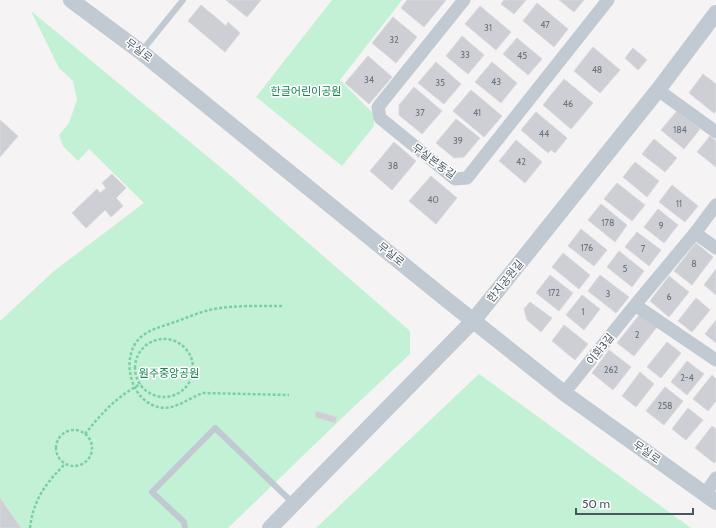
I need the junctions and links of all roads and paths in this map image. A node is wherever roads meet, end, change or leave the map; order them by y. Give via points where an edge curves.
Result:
1 (71, 0) edge
2 (183, 0) edge
3 (464, 0) edge
4 (608, 0) edge
5 (716, 13) edge
6 (141, 52) junction
7 (658, 90) junction
8 (716, 132) edge
9 (716, 205) edge
10 (695, 233) junction
11 (716, 248) edge
12 (635, 305) junction
13 (282, 306) dead end
14 (473, 321) junction
15 (716, 360) edge
16 (141, 384) junction
17 (134, 388) junction
18 (564, 393) junction
19 (289, 395) dead end
20 (85, 434) junction
21 (65, 464) junction
22 (716, 478) edge
23 (710, 498) edge
24 (293, 503) junction
25 (30, 528) edge
26 (185, 528) edge
27 (270, 528) edge

1 - 6 street, 무실로
2 - 6 lane
3 - 4 street, 무실본동길 via 378,107 380,118 456,179 467,178
5 - 7 street, 한지공원길
6 - 14 street, 무실로
7 - 8 street
7 - 14 street, 한지공원길
9 - 10 street, 이화3길
10 - 11 street
10 - 12 street, 이화3길
12 - 15 street
12 - 18 street, 이화3길
13 - 17 path via 209,310 152,330 141,337 131,353 130,371
14 - 18 street, 무실로
14 - 24 street, 한지공원길
16 - 16 path via 136,374 136,364 139,356 151,342 161,339 179,343 192,358 192,377 180,392 162,397 145,390
16 - 17 path
17 - 19 path via 149,403 158,407 171,407 203,393
17 - 20 path via 109,406
18 - 23 street, 무실로
20 - 21 path via 92,442 90,459 80,466
20 - 21 path via 72,430 61,435 56,452
21 - 25 path via 38,498 32,510
22 - 23 street
24 - 26 lane via 215,428 152,492 184,522
24 - 27 street, 한지공원길

